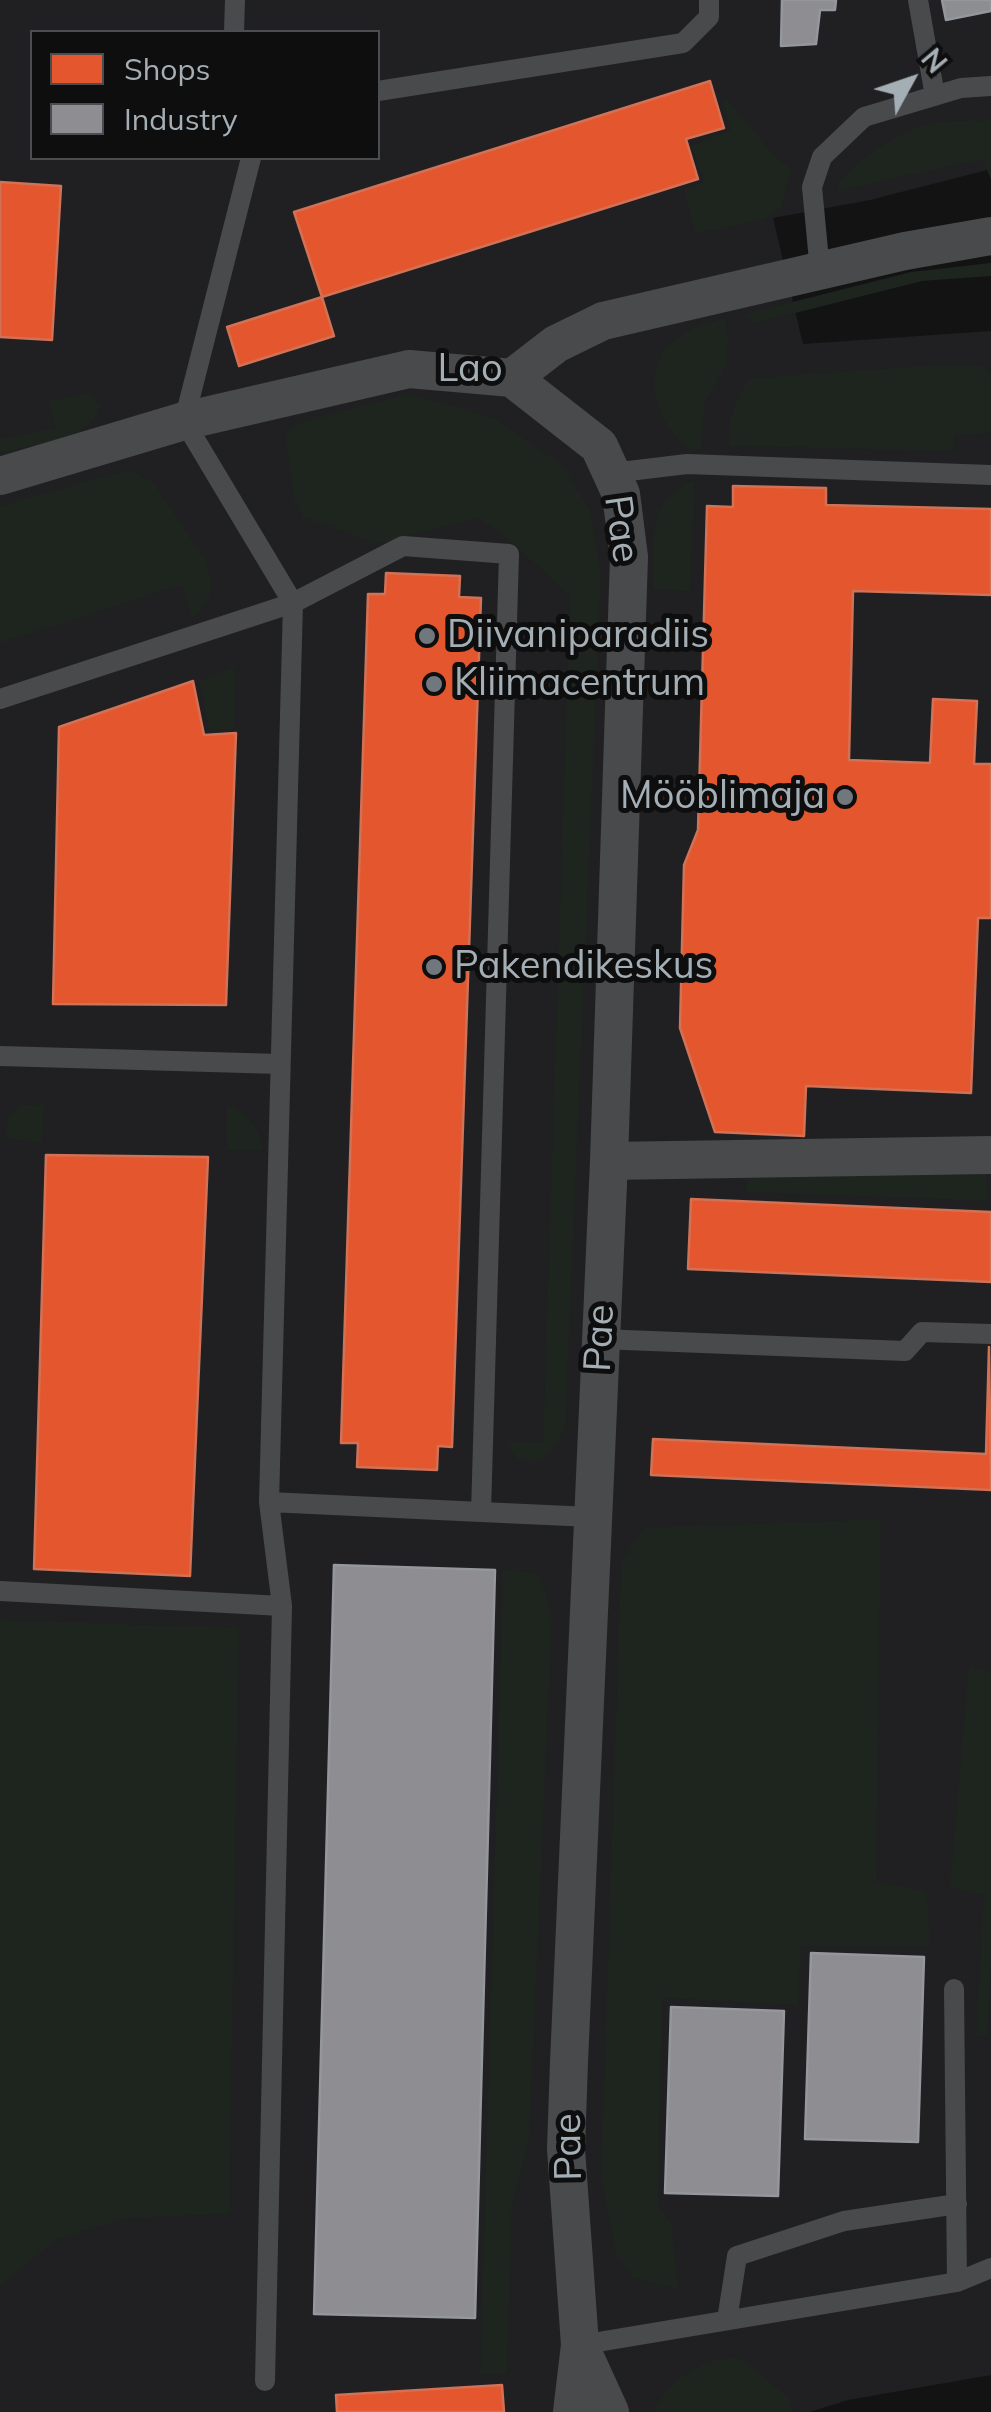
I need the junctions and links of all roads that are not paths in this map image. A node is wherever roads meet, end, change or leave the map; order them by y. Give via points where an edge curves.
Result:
1 (235, 0) edge
2 (709, 0) edge
3 (918, 0) edge
4 (234, 30) edge
5 (991, 86) edge
6 (380, 91) edge
7 (935, 96) junction
8 (251, 160) edge
9 (991, 236) edge
10 (820, 271) junction
11 (512, 378) junction
12 (184, 421) junction
13 (612, 473) junction
14 (991, 475) edge
15 (0, 476) edge
16 (293, 603) junction
17 (0, 700) edge
18 (0, 1056) edge
19 (280, 1064) junction
20 (991, 1155) edge
21 (609, 1160) junction
22 (991, 1334) edge
23 (600, 1339) junction
24 (269, 1502) junction
25 (480, 1512) junction
26 (591, 1517) junction
27 (0, 1591) edge
28 (282, 1606) junction
29 (954, 1988) dead end
30 (957, 2204) junction
31 (991, 2268) edge
32 (957, 2282) junction
33 (727, 2320) junction
34 (580, 2346) junction
35 (265, 2381) dead end
36 (572, 2412) edge
37 (610, 2412) edge

1 - 4 lane
2 - 6 lane via 708,17 682,43
3 - 7 lane
5 - 7 lane
7 - 10 lane via 864,117 822,157 812,187
8 - 12 lane
9 - 10 street, Lao
10 - 11 street, Lao via 603,321 556,344
11 - 12 street, Lao via 410,369
11 - 13 street, Pae via 599,446
12 - 15 street, Lao
12 - 16 lane
13 - 14 lane via 687,464
13 - 21 street, Pae via 629,557
16 - 17 lane
16 - 19 lane
16 - 25 lane via 403,546 509,554
18 - 19 lane
19 - 24 lane
20 - 21 street
21 - 23 street, Pae
22 - 23 lane via 922,1332 905,1352
23 - 26 street, Pae
24 - 25 lane
24 - 28 lane
25 - 26 lane
26 - 34 street, Pae via 566,2149
27 - 28 lane
28 - 35 lane
29 - 30 lane
30 - 32 lane
30 - 33 lane via 844,2221 737,2256
31 - 32 lane
32 - 33 lane
33 - 34 lane
34 - 36 street, Pae
34 - 37 street, Pae

